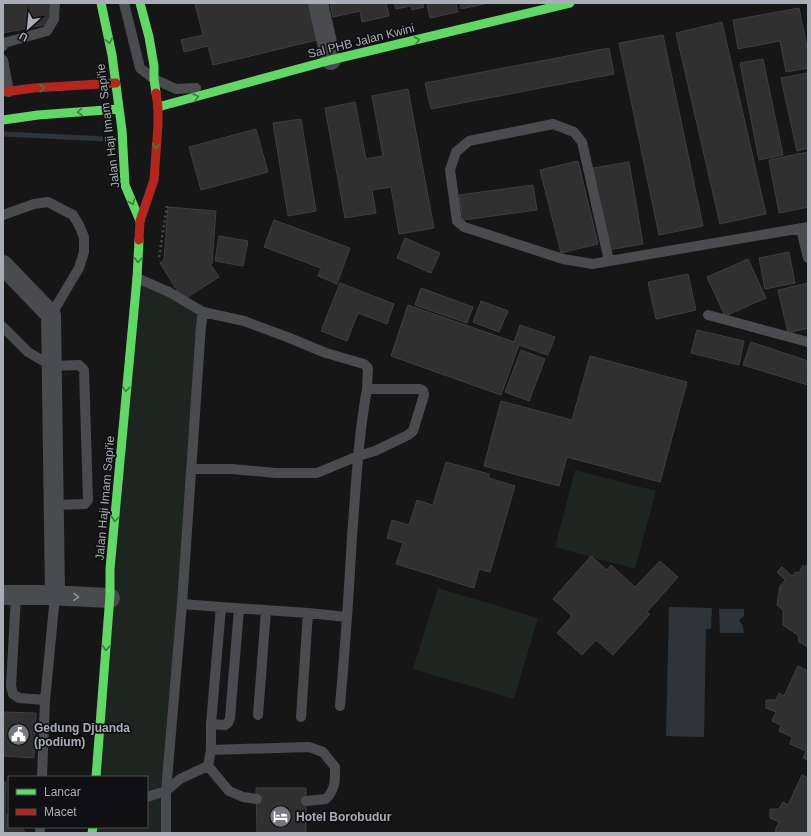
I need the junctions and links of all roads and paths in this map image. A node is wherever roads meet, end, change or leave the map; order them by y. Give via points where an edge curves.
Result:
1 (55, 3) edge
2 (101, 3) edge
3 (124, 3) edge
4 (140, 3) edge
5 (318, 3) edge
6 (532, 3) edge
7 (570, 3) edge
8 (556, 4) edge
9 (3, 46) edge
10 (330, 57) junction
11 (3, 60) edge
12 (154, 79) junction
13 (116, 83) junction
14 (6, 92) edge
15 (158, 107) junction
16 (119, 109) junction
17 (3, 120) edge
18 (3, 216) edge
19 (140, 221) junction
20 (804, 228) edge
21 (808, 258) edge
22 (609, 261) junction
23 (3, 265) edge
24 (136, 278) junction
25 (203, 312) junction
26 (52, 315) junction
27 (708, 315) dead end
28 (3, 327) edge
29 (808, 342) edge
30 (52, 366) junction
31 (367, 389) junction
32 (358, 456) junction
33 (191, 469) junction
34 (54, 505) junction
35 (9, 596) edge
36 (55, 596) junction
37 (110, 598) junction
38 (182, 604) junction
39 (221, 607) junction
40 (240, 608) junction
41 (266, 610) junction
42 (308, 613) junction
43 (347, 618) junction
44 (45, 700) junction
45 (340, 706) dead end
46 (258, 715) dead end
47 (301, 717) dead end
48 (211, 724) junction
49 (211, 750) junction
50 (208, 766) junction
51 (42, 776) edge
52 (96, 776) edge
53 (166, 792) junction
54 (148, 797) edge
55 (256, 799) dead end
56 (306, 801) dead end
57 (166, 833) edge

1 - 9 lane via 54,19 47,31 4,43
2 -> 13 street, Jalan Haji Imam Sapi'ie
3 - 12 lane via 140,68
4 - 12 street, Jalan Haji Imam Sapi'ie via 149,37
5 - 10 street
6 - 10 lane
7 - 8 street, Sal PHB Jalan Kwini
10 -> 8 street, Sal PHB Jalan Kwini
10 - 12 lane via 197,88 176,89
15 -> 10 street, Sal PHB Jalan Kwini
11 - 14 lane
12 - 15 street, Jalan Haji Imam Sapi'ie
14 -> 13 street
13 - 16 street, Jalan Haji Imam Sapi'ie
15 -> 19 street, Jalan Haji Imam Sapi'ie via 154,180
16 -> 17 street
16 -> 19 street, Jalan Haji Imam Sapi'ie via 125,185
18 - 26 lane via 34,204 48,202 73,215 79,225 84,237 84,252 79,268
19 -> 24 street, Jalan Haji Imam Sapi'ie
20 - 21 lane
20 - 22 lane
22 - 22 lane via 593,264 563,259 464,227 458,221 450,170 456,152 470,140 554,124 574,132 582,142
23 - 26 street
24 - 25 lane via 169,292
24 -> 37 street, Jalan Haji Imam Sapi'ie via 110,569
25 - 31 lane via 244,321 326,353 364,364 368,368
25 - 33 lane
26 - 30 street
27 - 29 lane
28 - 30 lane via 28,352
30 - 34 street
30 - 34 lane via 79,365 84,370 88,500 85,504
31 - 32 lane
31 - 32 lane via 420,390 424,395 413,431 375,451
32 - 33 lane via 317,473
32 - 43 lane
33 - 38 lane
34 - 36 street
35 - 36 street
35 - 44 lane via 13,694 19,698
36 -> 37 street
36 - 44 lane
37 -> 52 street, Jalan Haji Imam Sapi'ie
38 - 39 lane
38 - 53 lane
39 - 40 lane
39 - 48 lane
40 - 41 lane
40 - 48 lane via 230,718 225,724
41 - 42 lane
41 - 46 lane
42 - 43 lane
42 - 47 lane
43 - 45 lane
44 - 51 lane
48 - 49 lane
49 - 50 lane
49 - 56 lane via 309,747 323,752 335,767 332,793 326,799
50 - 53 lane via 180,779
50 - 55 lane via 229,791
53 - 54 lane
53 - 57 lane

